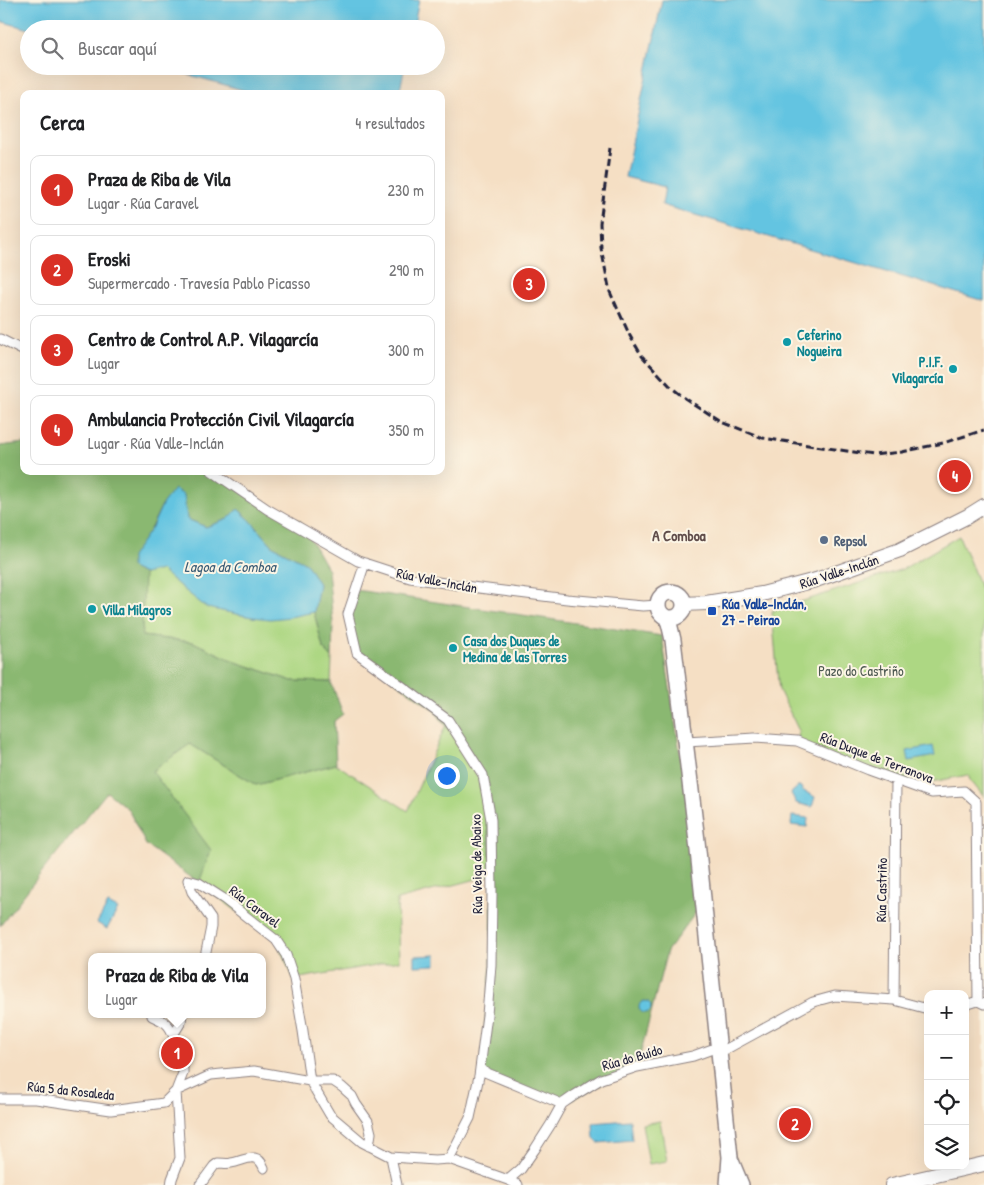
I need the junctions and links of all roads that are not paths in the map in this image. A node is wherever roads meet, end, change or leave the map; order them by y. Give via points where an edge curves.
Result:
1 (0, 339) edge
2 (20, 349) edge
3 (218, 475) edge
4 (984, 506) edge
5 (365, 563) junction
6 (672, 610) junction
7 (686, 742) junction
8 (896, 780) junction
9 (205, 953) edge
10 (894, 1000) junction
11 (981, 1003) edge
12 (924, 1008) edge
13 (157, 1018) edge
14 (182, 1018) edge
15 (173, 1035) junction
16 (718, 1050) junction
17 (480, 1070) junction
18 (310, 1082) junction
19 (176, 1091) junction
20 (0, 1099) edge
21 (562, 1104) junction
22 (369, 1146) junction
23 (391, 1157) junction
24 (730, 1157) junction
25 (449, 1159) junction
26 (984, 1164) edge
27 (264, 1168) dead end
28 (508, 1180) junction
29 (171, 1185) edge
30 (200, 1185) edge
31 (397, 1185) edge
32 (518, 1185) edge
33 (728, 1185) edge
34 (741, 1185) edge
35 (892, 1185) edge

1 - 2 street
3 - 5 street, Rúa Valle-Inclán via 267,509
4 - 6 main road, Rúa Valle-Inclán via 900,550 816,580 762,594
5 - 6 street, Rúa Valle-Inclán via 410,578
5 - 17 street, Rúa Veiga de Abaixo via 348,614 357,653 448,720 483,774 491,820 492,894 487,1015
6 - 7 highway via 671,628
7 - 8 street, Rúa Duque de Terranova via 755,738 797,741
7 - 16 highway
8 - 10 street, Rúa Castriño
8 - 11 street, Rúa Duque de Terranova via 932,793 964,791 976,802
9 - 18 street, Rúa Caravel via 211,919 192,892 188,880 224,899 276,940 286,955 304,1031
10 - 12 street, Rúa do Buído
10 - 16 street, Rúa do Buído via 835,996 814,1002
13 - 15 street via 171,1028
14 - 15 street
15 - 19 street via 183,1057 183,1072
16 - 21 street, Rúa do Buído via 637,1067 601,1079
16 - 24 highway
17 - 21 street
17 - 25 street, Rúa Veiga de Abaixo via 470,1118
18 - 19 street, Rúa 5 da Rosaleda via 254,1071 211,1075
18 - 22 street via 330,1115
18 - 22 street, Rúa 5 da Rosaleda via 332,1082 352,1096 368,1121 371,1133
19 - 20 street, Rúa 5 da Rosaleda via 164,1103 111,1110 36,1099
19 - 29 street via 180,1158
21 - 28 street, Rúa do Buído via 535,1150
22 - 23 street
23 - 25 street
23 - 31 street
24 - 33 highway
24 - 34 highway
25 - 28 street
26 - 35 main road
27 - 30 street via 262,1162 253,1158 230,1164 218,1163
28 - 32 street

